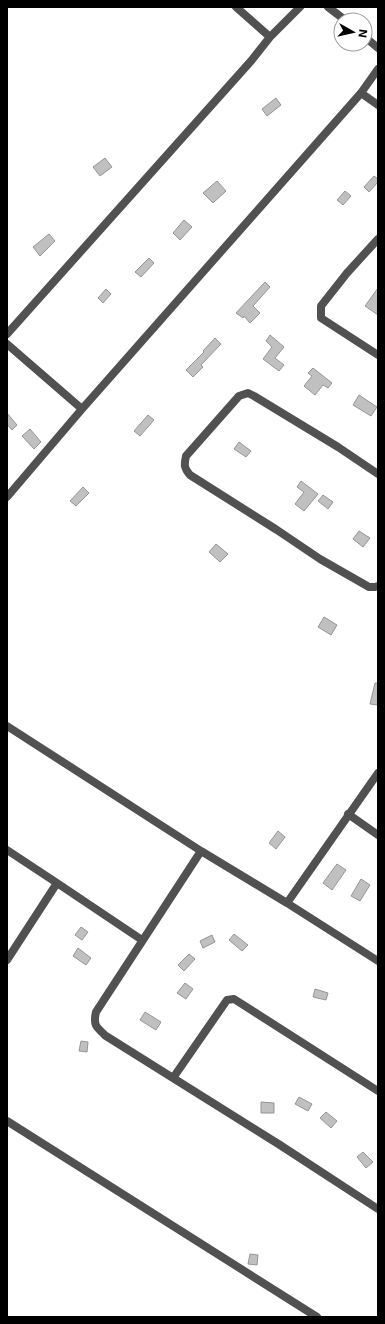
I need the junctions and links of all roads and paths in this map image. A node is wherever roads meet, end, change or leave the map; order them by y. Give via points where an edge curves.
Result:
1 (236, 7) edge
2 (300, 7) edge
3 (270, 37) junction
4 (378, 70) edge
5 (361, 93) junction
6 (378, 105) edge
7 (378, 239) edge
8 (7, 334) edge
9 (7, 344) edge
10 (378, 355) edge
11 (82, 409) junction
12 (378, 474) edge
13 (7, 497) edge
14 (378, 586) edge
15 (7, 726) edge
16 (378, 773) edge
17 (348, 814) junction
18 (378, 835) edge
19 (7, 850) edge
20 (201, 851) junction
21 (57, 883) junction
22 (287, 903) junction
23 (142, 940) junction
24 (7, 960) edge
25 (378, 961) edge
26 (173, 1078) junction
27 (378, 1092) edge
28 (7, 1121) edge
29 (378, 1209) edge
30 (317, 1317) edge

1 - 3 street
2 - 3 street
3 - 8 street
4 - 5 street
5 - 6 street
5 - 11 street
7 - 10 street via 320,306 322,318
9 - 11 street
11 - 13 street
12 - 14 street via 248,393 239,396 186,456 184,463 190,475 320,559 369,586
15 - 20 street
16 - 17 street
17 - 18 street
17 - 22 street
19 - 21 street
20 - 22 street
20 - 23 street
21 - 23 street
21 - 24 street
22 - 25 street
23 - 26 street via 96,1012 94,1020 96,1027 106,1036
26 - 27 street via 227,1000 231,998
26 - 29 street
28 - 30 street

